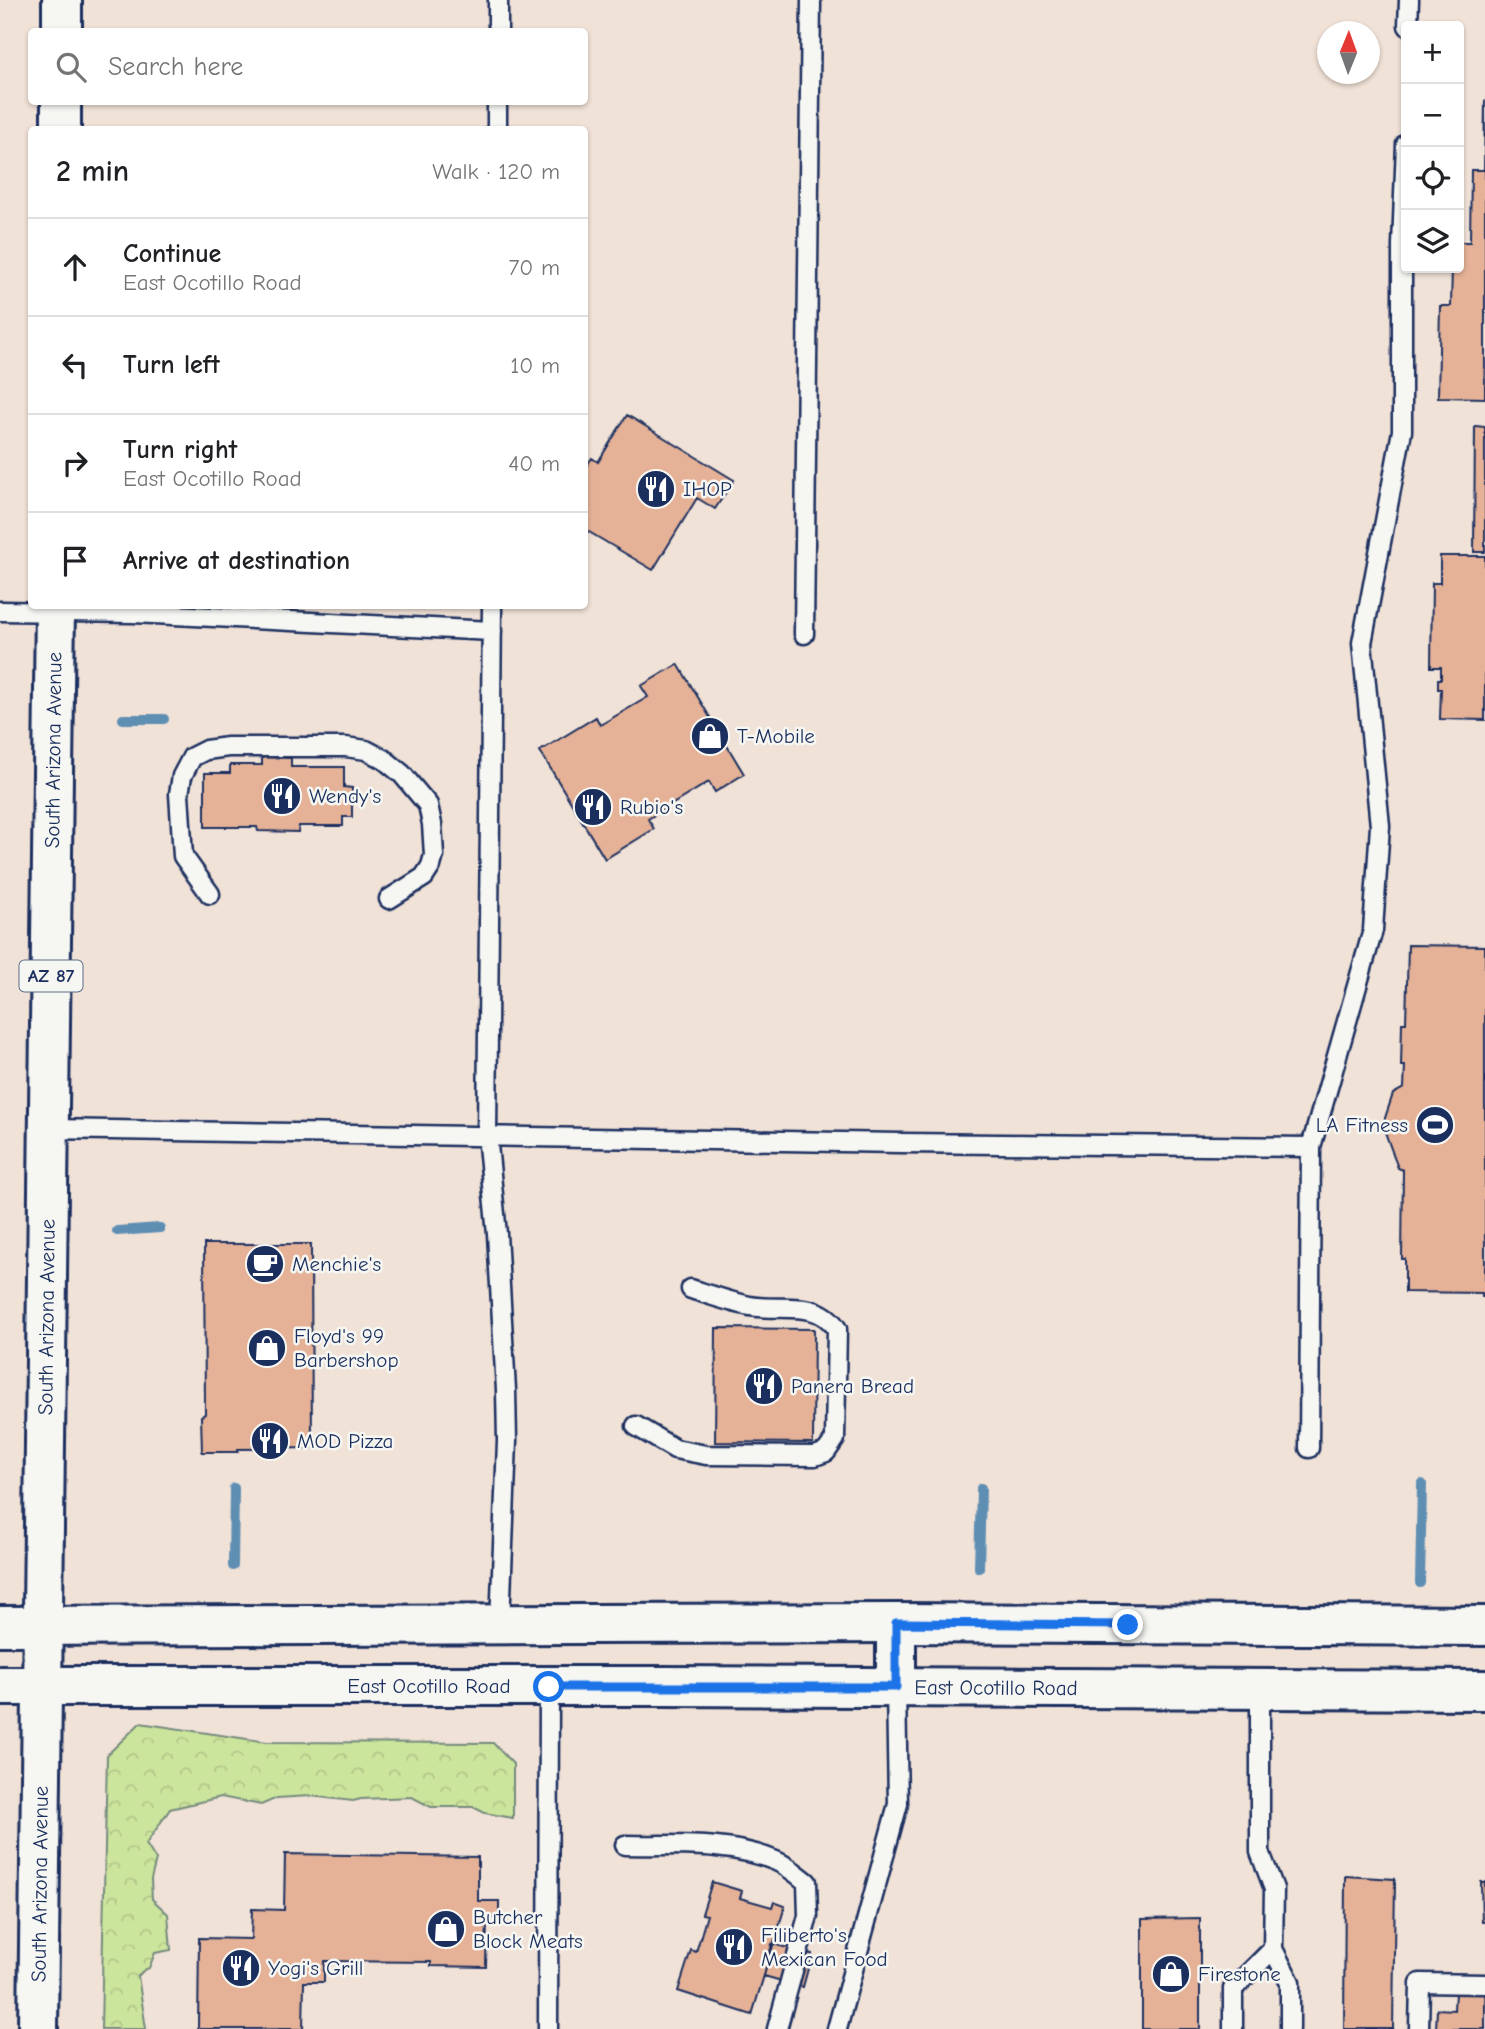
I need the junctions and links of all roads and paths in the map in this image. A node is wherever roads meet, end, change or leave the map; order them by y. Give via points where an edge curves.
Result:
1 (62, 0) edge
2 (498, 0) edge
3 (811, 0) edge
4 (1409, 0) edge
5 (1408, 21) edge
6 (62, 28) edge
7 (498, 28) edge
8 (61, 105) edge
9 (498, 105) edge
10 (61, 126) edge
11 (497, 126) edge
12 (1406, 147) edge
13 (37, 609) edge
14 (55, 609) edge
15 (74, 609) edge
16 (492, 609) edge
17 (0, 611) edge
18 (492, 631) junction
19 (804, 634) dead end
20 (211, 894) dead end
21 (389, 899) dead end
22 (49, 1129) junction
23 (487, 1135) junction
24 (1311, 1147) junction
25 (691, 1289) dead end
26 (636, 1426) dead end
27 (1309, 1448) dead end
28 (896, 1623) junction
29 (500, 1624) junction
30 (44, 1625) junction
31 (0, 1626) edge
32 (1485, 1626) edge
33 (0, 1686) edge
34 (43, 1687) junction
35 (549, 1687) junction
36 (896, 1687) junction
37 (1260, 1689) junction
38 (1485, 1690) edge
39 (625, 1844) dead end
40 (1273, 1949) junction
41 (1485, 1984) edge
42 (38, 2029) edge
43 (548, 2029) edge
44 (777, 2029) edge
45 (837, 2029) edge
46 (1233, 2029) edge
47 (1290, 2029) edge
48 (1419, 2029) edge

1 - 6 main road
2 - 7 lane
3 - 19 lane
4 - 5 lane
8 - 10 main road
9 - 11 lane
12 - 24 lane via 1402,431 1362,643 1380,826 1373,930
13 - 17 lane
14 - 22 main road, South Arizona Avenue / AZ 87
15 - 18 lane
16 - 18 lane
18 - 23 lane
20 - 21 lane via 183,856 179,794 192,757 228,747 346,747 385,760 428,805 434,855 431,866 424,877
22 - 23 lane
22 - 30 main road, South Arizona Avenue / AZ 87
23 - 24 lane
23 - 29 lane via 506,1390
24 - 27 lane
25 - 26 lane via 753,1307 812,1310 831,1320 837,1329 835,1439 826,1452 815,1456 706,1455 675,1449
28 - 29 main road
28 - 32 main road
28 - 36 main road
29 - 30 main road
30 - 31 main road
30 - 34 main road, South Arizona Avenue / AZ 87
33 - 34 main road, East Ocotillo Road
34 - 35 main road, East Ocotillo Road
34 - 42 main road, South Arizona Avenue / AZ 87
35 - 36 main road, East Ocotillo Road
35 - 43 lane
36 - 37 main road, East Ocotillo Road
36 - 45 lane via 898,1804
37 - 38 main road, East Ocotillo Road
37 - 40 lane via 1260,1852 1274,1889
39 - 44 lane via 729,1848 774,1860 807,1882 808,1916
40 - 46 lane via 1233,1989
40 - 47 lane via 1290,1982
41 - 48 lane via 1420,1983

